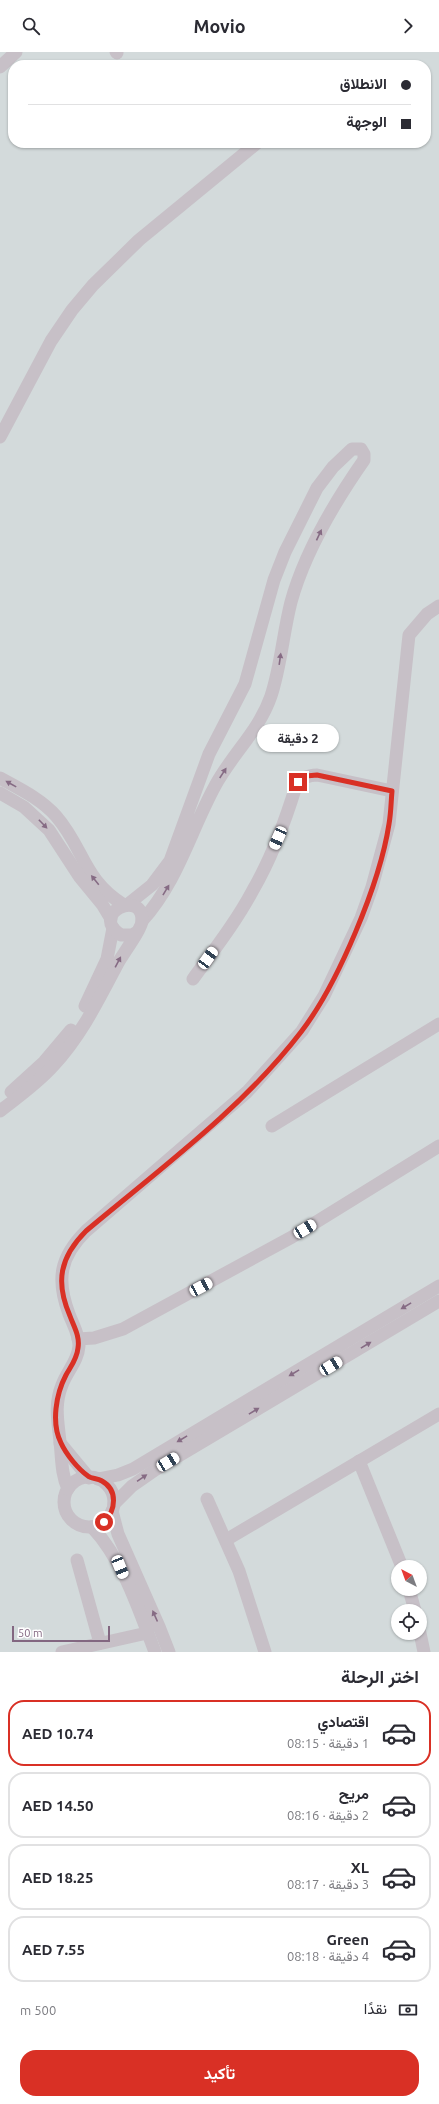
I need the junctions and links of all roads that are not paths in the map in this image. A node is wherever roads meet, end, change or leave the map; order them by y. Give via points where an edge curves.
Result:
1 (251, 148) edge
2 (0, 437) edge
3 (439, 606) edge
4 (0, 778) edge
5 (392, 791) junction
6 (0, 793) edge
7 (126, 905) junction
8 (112, 924) junction
9 (139, 926) junction
10 (193, 979) dead end
11 (439, 1024) edge
12 (0, 1101) edge
13 (0, 1111) edge
14 (272, 1126) dead end
15 (439, 1146) edge
16 (439, 1286) edge
17 (439, 1301) edge
18 (78, 1339) junction
19 (439, 1414) edge
20 (60, 1443) junction
21 (359, 1461) junction
22 (93, 1478) junction
23 (68, 1490) junction
24 (208, 1499) dead end
25 (113, 1508) junction
26 (92, 1527) junction
27 (226, 1540) junction
28 (77, 1560) dead end
29 (399, 1560) edge
30 (147, 1633) junction
31 (421, 1640) edge
32 (100, 1643) junction
33 (62, 1652) edge
34 (155, 1652) edge
35 (169, 1652) edge
36 (265, 1652) edge
37 (424, 1652) edge

1 - 2 street via 139,240 93,285 51,341
3 - 5 street via 423,618 409,635
7 -> 4 street via 108,894 92,877 68,832 56,816 38,800
5 - 10 street via 317,775 301,779 254,890
5 - 18 street via 390,824 361,918 337,970 302,1031 247,1092 86,1231 69,1251 62,1273 62,1287
6 -> 8 street via 24,807 49,830 79,876 102,904
7 - 8 street via 116,910
7 - 9 street via 136,908 142,916
9 -> 7 street via 159,900 176,871 219,780 253,734 262,716 275,682 286,620 298,580 326,520 364,460 361,449 352,449 337,462 324,477 311,500 274,580 245,684 209,754 174,852 157,879
8 - 9 street via 121,935 132,935
8 - 12 street via 110,949 104,969 74,1024 44,1062
13 -> 9 street via 40,1079 66,1052
11 - 14 street
15 - 18 street via 292,1237 123,1329 94,1338
16 -> 22 street via 133,1469 118,1475
25 -> 17 street via 132,1486 155,1470
18 - 20 street via 76,1359 63,1382 57,1400
19 - 21 street
20 - 22 street
20 - 23 street via 61,1470
21 - 27 street
21 - 29 street
22 - 23 street via 77,1481
22 - 25 street via 104,1482 112,1492
23 - 26 street via 65,1503 68,1515 78,1524
24 - 27 street
25 - 26 street via 104,1522
35 -> 25 street via 118,1534
26 - 30 street via 115,1556
27 - 36 street via 239,1570
28 - 32 street
30 - 32 street
30 - 34 street
31 - 37 street
32 - 33 street

